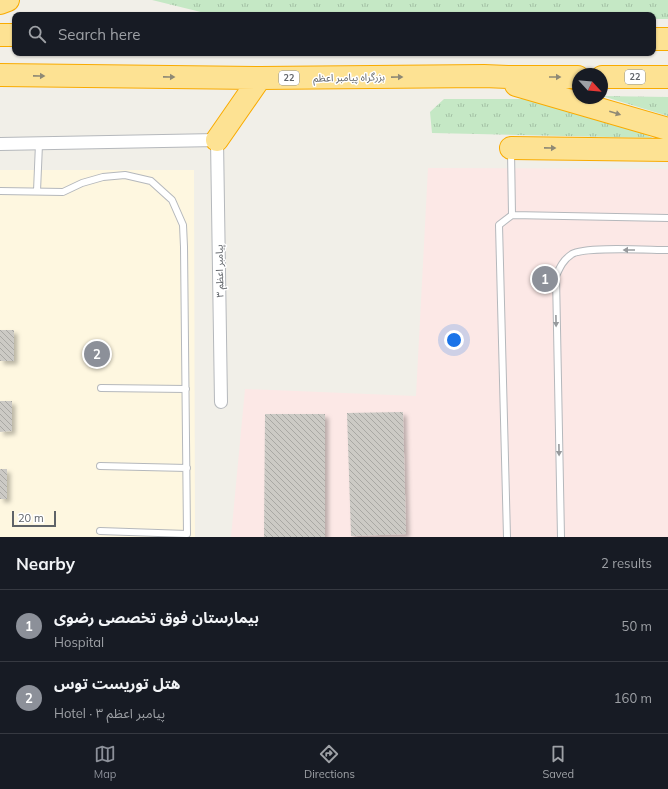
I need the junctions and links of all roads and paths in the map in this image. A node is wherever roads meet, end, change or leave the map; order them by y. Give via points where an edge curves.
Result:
1 (8, 0) edge
2 (0, 3) edge
3 (0, 35) edge
4 (12, 35) edge
5 (656, 39) edge
6 (668, 39) edge
7 (0, 75) edge
8 (484, 76) junction
9 (572, 77) edge
10 (608, 77) edge
11 (668, 77) edge
12 (249, 78) junction
13 (668, 129) edge
14 (211, 140) junction
15 (0, 144) edge
16 (39, 144) junction
17 (511, 148) joint
18 (668, 150) edge
19 (0, 191) edge
20 (37, 191) junction
21 (512, 215) junction
22 (668, 218) edge
23 (668, 250) edge
24 (101, 388) dead end
25 (186, 390) junction
26 (221, 402) dead end
27 (100, 466) dead end
28 (186, 468) junction
29 (100, 530) dead end
30 (508, 537) edge
31 (561, 537) edge

1 - 2 highway
3 - 4 highway
5 - 6 highway
7 -> 12 highway, بزرگراه پیامبر اعظم / 22
8 -> 9 highway, بزرگراه پیامبر اعظم / 22
12 -> 8 highway, بزرگراه پیامبر اعظم / 22
8 -> 13 highway
10 - 11 highway, 22
12 - 14 highway
14 - 16 street
14 - 26 street, پیامبر اعظم ۳
15 - 16 street
16 - 20 lane
17 -> 18 highway
17 - 21 lane
19 - 20 lane
20 - 25 lane via 63,192 103,177 125,175 151,181 172,200 183,225
21 - 22 lane
21 - 30 lane via 499,225
23 -> 31 lane via 587,250 573,254 562,263 556,276
24 - 25 lane
25 - 28 lane
27 - 28 lane
28 - 29 lane via 187,534

